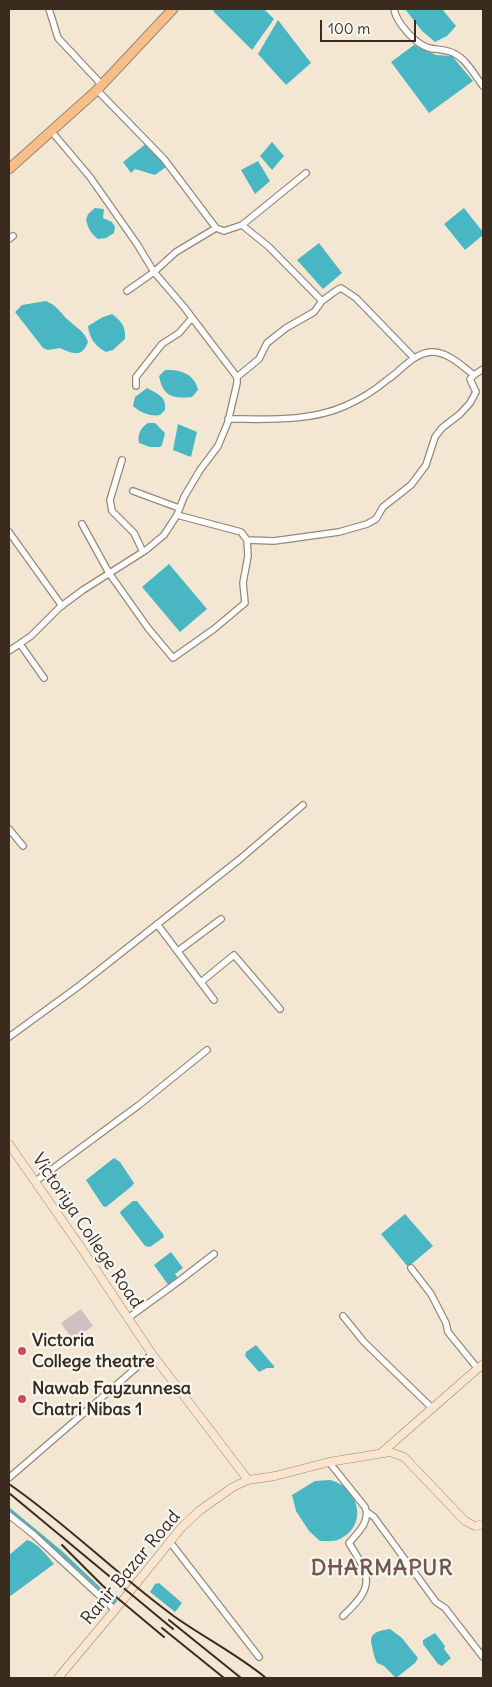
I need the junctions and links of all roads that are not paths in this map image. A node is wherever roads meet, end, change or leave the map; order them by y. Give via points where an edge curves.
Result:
1 (49, 9) edge
2 (173, 9) edge
3 (394, 9) edge
4 (483, 86) edge
5 (99, 88) junction
6 (52, 132) junction
7 (9, 169) edge
8 (306, 173) dead end
9 (242, 224) junction
10 (216, 228) junction
11 (154, 272) junction
12 (126, 291) dead end
13 (322, 301) junction
14 (192, 318) junction
15 (414, 358) junction
16 (483, 369) edge
17 (474, 374) junction
18 (237, 377) junction
19 (136, 386) dead end
20 (228, 419) junction
21 (122, 460) dead end
22 (133, 491) dead end
23 (179, 508) junction
24 (176, 515) junction
25 (82, 524) dead end
26 (9, 532) edge
27 (247, 540) junction
28 (143, 552) junction
29 (109, 573) junction
30 (62, 606) junction
31 (20, 644) junction
32 (9, 651) edge
33 (44, 678) dead end
34 (303, 805) dead end
35 (9, 829) edge
36 (23, 846) dead end
37 (221, 919) dead end
38 (157, 924) junction
39 (178, 951) junction
40 (201, 982) junction
41 (214, 1000) dead end
42 (280, 1009) dead end
43 (9, 1037) edge
44 (207, 1050) dead end
45 (9, 1144) edge
46 (36, 1182) junction
47 (214, 1254) dead end
48 (411, 1268) dead end
49 (343, 1316) dead end
50 (128, 1318) junction
51 (152, 1354) junction
52 (481, 1366) edge
53 (432, 1408) junction
54 (381, 1453) junction
55 (329, 1462) junction
56 (10, 1477) dead end
57 (248, 1480) junction
58 (367, 1512) junction
59 (9, 1515) edge
60 (483, 1524) edge
61 (170, 1542) junction
62 (115, 1610) junction
63 (343, 1616) dead end
64 (259, 1657) dead end
65 (483, 1657) edge
66 (58, 1678) edge

1 - 5 street via 58,38
2 - 5 main road
3 - 4 street via 412,38 427,48 456,54
5 - 6 main road
5 - 10 street via 164,158
6 - 7 main road
6 - 11 street via 90,177
8 - 9 street
9 - 10 street via 224,231
9 - 13 street
10 - 11 street via 176,252
11 - 12 street
11 - 14 street
13 - 15 street via 341,288 356,298
13 - 18 street via 314,312 267,342 259,359
14 - 18 street
14 - 19 street via 179,333 162,344 136,377
15 - 17 street via 433,352 454,359
15 - 20 street via 386,382 345,406 320,415
16 - 17 street
17 - 27 street via 470,379 476,392 470,403 442,428 435,437 426,466 411,485 383,506 376,519 339,532 274,541
18 - 20 street
20 - 23 street via 218,446
21 - 28 street via 110,500 112,511 134,533
22 - 23 street
23 - 24 street
24 - 27 street via 241,532
24 - 28 street via 164,535
25 - 29 street
26 - 30 street
27 - 29 street via 243,584 245,603 172,658
28 - 29 street
29 - 30 street
30 - 31 street
31 - 32 street
31 - 33 street
34 - 38 street
35 - 36 street
37 - 39 street
38 - 39 street
38 - 43 street
39 - 40 street
40 - 41 street
40 - 42 street via 234,955
44 - 46 street
45 - 46 main road, Victoriya College Road
46 - 50 main road, Victoriya College Road
47 - 50 street
48 - 52 street via 431,1294 448,1332
49 - 53 street via 364,1342
50 - 51 main road, Victoriya College Road
51 - 56 street
51 - 57 main road, Victoriya College Road
52 - 53 main road
53 - 54 main road
54 - 55 main road, Ranir Bazar Road
54 - 60 main road via 390,1452 404,1457 466,1521 475,1526
55 - 57 main road, Ranir Bazar Road
55 - 58 street
57 - 61 main road, Ranir Bazar Road via 199,1511
58 - 63 street via 365,1522 349,1543 364,1567 367,1580 360,1599
58 - 65 street via 380,1524 436,1602 445,1608
59 - 62 street
61 - 62 main road, Ranir Bazar Road
61 - 64 street
62 - 66 main road, Ranir Bazar Road

